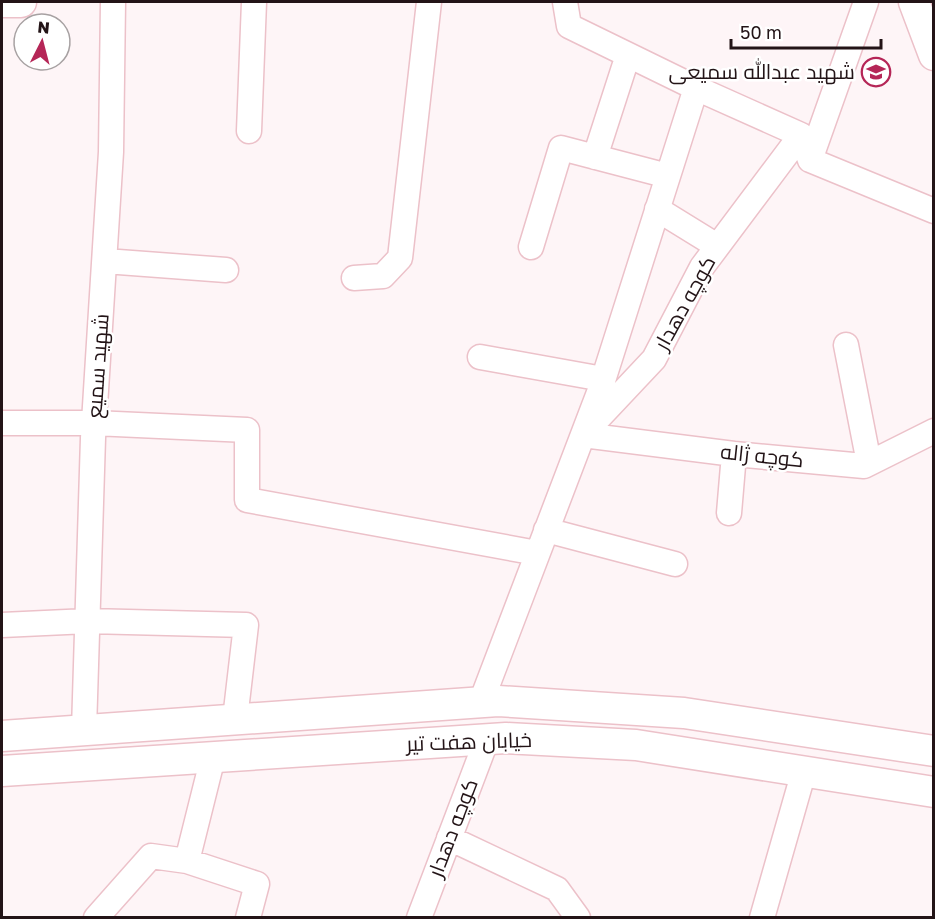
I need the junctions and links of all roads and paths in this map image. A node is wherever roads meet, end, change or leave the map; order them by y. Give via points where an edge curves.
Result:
1 (2, 2) edge
2 (21, 2) edge
3 (113, 2) edge
4 (254, 2) edge
5 (429, 2) edge
6 (565, 2) edge
7 (866, 2) edge
8 (914, 2) edge
9 (628, 55) junction
10 (933, 55) edge
11 (696, 88) junction
12 (249, 131) dead end
13 (801, 135) junction
14 (595, 157) junction
15 (810, 160) junction
16 (668, 176) junction
17 (657, 209) junction
18 (933, 211) edge
19 (717, 246) junction
20 (531, 247) dead end
21 (105, 261) junction
22 (226, 270) dead end
23 (354, 278) dead end
24 (846, 345) dead end
25 (480, 357) dead end
26 (603, 379) junction
27 (2, 423) edge
28 (94, 423) junction
29 (933, 431) edge
30 (583, 435) junction
31 (734, 454) junction
32 (869, 463) junction
33 (729, 513) dead end
34 (546, 530) junction
35 (537, 553) junction
36 (675, 564) dead end
37 (88, 621) junction
38 (2, 625) edge
39 (481, 702) junction
40 (235, 719) junction
41 (84, 730) junction
42 (2, 736) edge
43 (487, 739) junction
44 (933, 751) edge
45 (213, 757) junction
46 (2, 771) edge
47 (804, 771) junction
48 (933, 792) edge
49 (449, 838) junction
50 (187, 861) junction
51 (96, 918) edge
52 (248, 918) edge
53 (418, 918) edge
54 (578, 918) edge
55 (762, 918) edge

1 - 2 street
3 - 21 street, شهید سمیع
4 - 12 street
5 - 23 street via 400,258 383,276
6 - 9 street via 569,26
7 - 15 street
8 - 10 street
9 - 11 street
9 - 14 street
11 - 13 street
11 - 16 street, کوچه دهدار
13 - 15 street
13 - 19 street, کوچه دهدار
14 - 16 street
14 - 20 street via 561,148
15 - 18 street
16 - 17 street, کوچه دهدار
17 - 19 street
17 - 26 street, کوچه دهدار
19 - 30 street, کوچه دهدار via 654,359
21 - 22 street
21 - 28 street, شهید سمیع
24 - 32 street
25 - 26 street
26 - 30 street, کوچه دهدار
27 - 28 street
28 - 35 street via 247,430 247,500
28 - 37 street, شهید سمیع
29 - 32 street, کوچه ژاله
30 - 31 street, کوچه ژاله
30 - 34 street, کوچه دهدار
31 - 32 street, کوچه ژاله via 864,466
31 - 33 street
34 - 35 street, کوچه دهدار
34 - 36 street
35 - 39 street, کوچه دهدار
37 - 38 street
37 - 40 street via 246,625
37 - 41 street, شهید سمیع
39 - 40 street, خیابان هفت تیر
39 - 44 street, خیابان هفت تیر via 684,713
40 - 41 street, خیابان هفت تیر
41 - 42 street, خیابان هفت تیر
43 - 45 street, خیابان هفت تیر
43 - 47 street, خیابان هفت تیر via 636,745
43 - 49 street, کوچه دهدار
45 - 46 street, خیابان هفت تیر
45 - 50 street
47 - 48 street, خیابان هفت تیر
47 - 55 street
49 - 53 street, کوچه دهدار
49 - 54 street via 557,889
50 - 51 street via 151,856
50 - 52 street via 257,884

